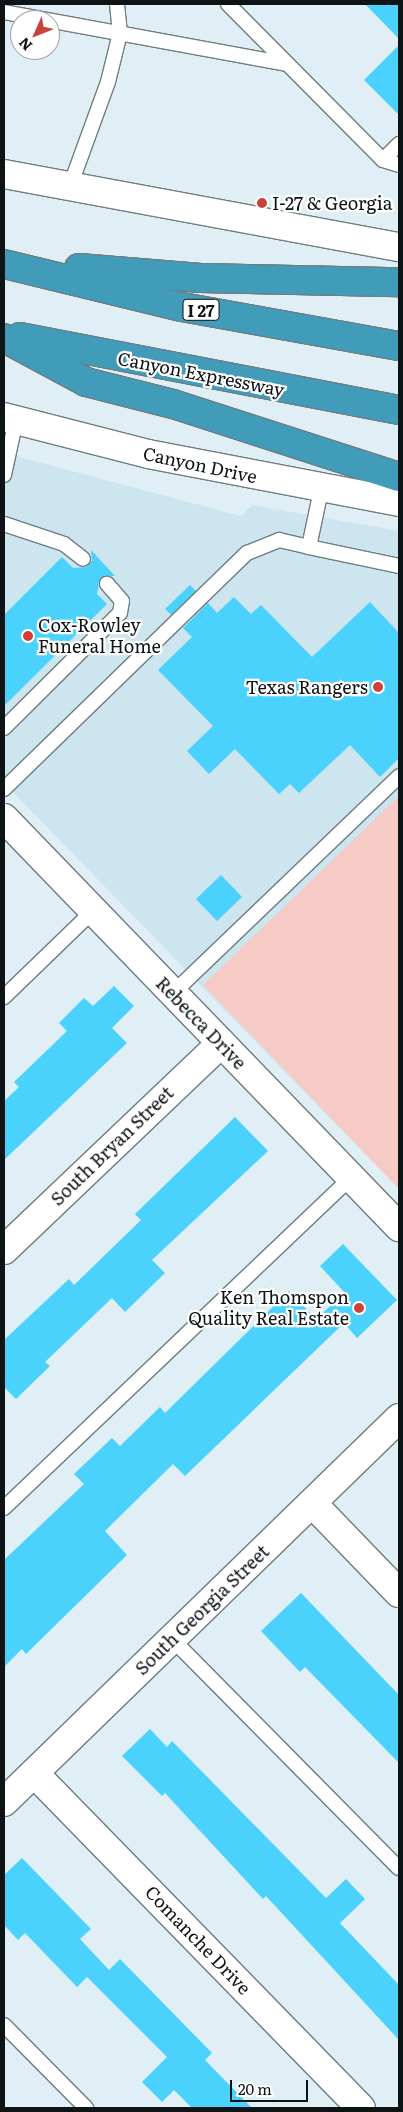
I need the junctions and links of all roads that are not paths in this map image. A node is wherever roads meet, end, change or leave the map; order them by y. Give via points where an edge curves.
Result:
1 (117, 4) edge
2 (228, 4) edge
3 (8, 9) edge
4 (120, 33) junction
5 (286, 64) junction
6 (399, 144) edge
7 (383, 160) junction
8 (399, 165) edge
9 (4, 174) edge
10 (69, 189) junction
11 (399, 247) edge
12 (4, 263) edge
13 (399, 282) edge
14 (4, 334) edge
15 (4, 338) edge
16 (399, 346) edge
17 (399, 410) edge
18 (10, 418) edge
19 (4, 475) edge
20 (399, 477) edge
21 (321, 490) junction
22 (399, 502) edge
23 (4, 524) edge
24 (309, 546) junction
25 (82, 559) dead end
26 (399, 566) edge
27 (107, 584) dead end
28 (4, 728) edge
29 (399, 776) edge
30 (4, 789) edge
31 (4, 818) edge
32 (94, 910) junction
33 (173, 993) junction
34 (4, 997) edge
35 (221, 1043) junction
36 (351, 1177) junction
37 (399, 1227) edge
38 (4, 1250) edge
39 (399, 1418) edge
40 (312, 1504) junction
41 (4, 1508) edge
42 (399, 1593) edge
43 (172, 1639) junction
44 (34, 1772) junction
45 (4, 1802) edge
46 (399, 1868) edge
47 (4, 2025) edge
48 (86, 2108) edge
49 (361, 2108) edge

1 - 4 lane
2 - 5 lane
3 - 4 lane
4 - 5 lane
4 - 10 lane via 108,82
5 - 7 lane
6 - 7 lane
7 - 8 lane
9 - 10 street
10 - 11 street
12 - 13 highway via 200,278
12 - 16 highway, I 27 via 182,307
14 - 17 highway, Canyon Expressway
15 - 20 highway via 86,382 172,404
18 - 19 lane
18 - 21 street, Canyon Drive via 148,454
21 - 22 street, Canyon Drive
21 - 24 lane
23 - 25 lane via 64,544
24 - 26 lane
24 - 30 lane via 279,540 247,553
27 - 28 lane via 122,601 120,614
29 - 33 lane
31 - 32 street, Rebecca Drive
32 - 33 street, Rebecca Drive
32 - 34 lane
33 - 35 street, Rebecca Drive
35 - 36 street, Rebecca Drive
35 - 38 street, South Bryan Street
36 - 37 street, Rebecca Drive
36 - 41 lane
39 - 40 street, South Georgia Street
40 - 42 street
40 - 43 street, South Georgia Street
43 - 44 street, South Georgia Street
43 - 46 lane
44 - 45 street, South Georgia Street
44 - 49 street, Comanche Drive
47 - 48 lane

